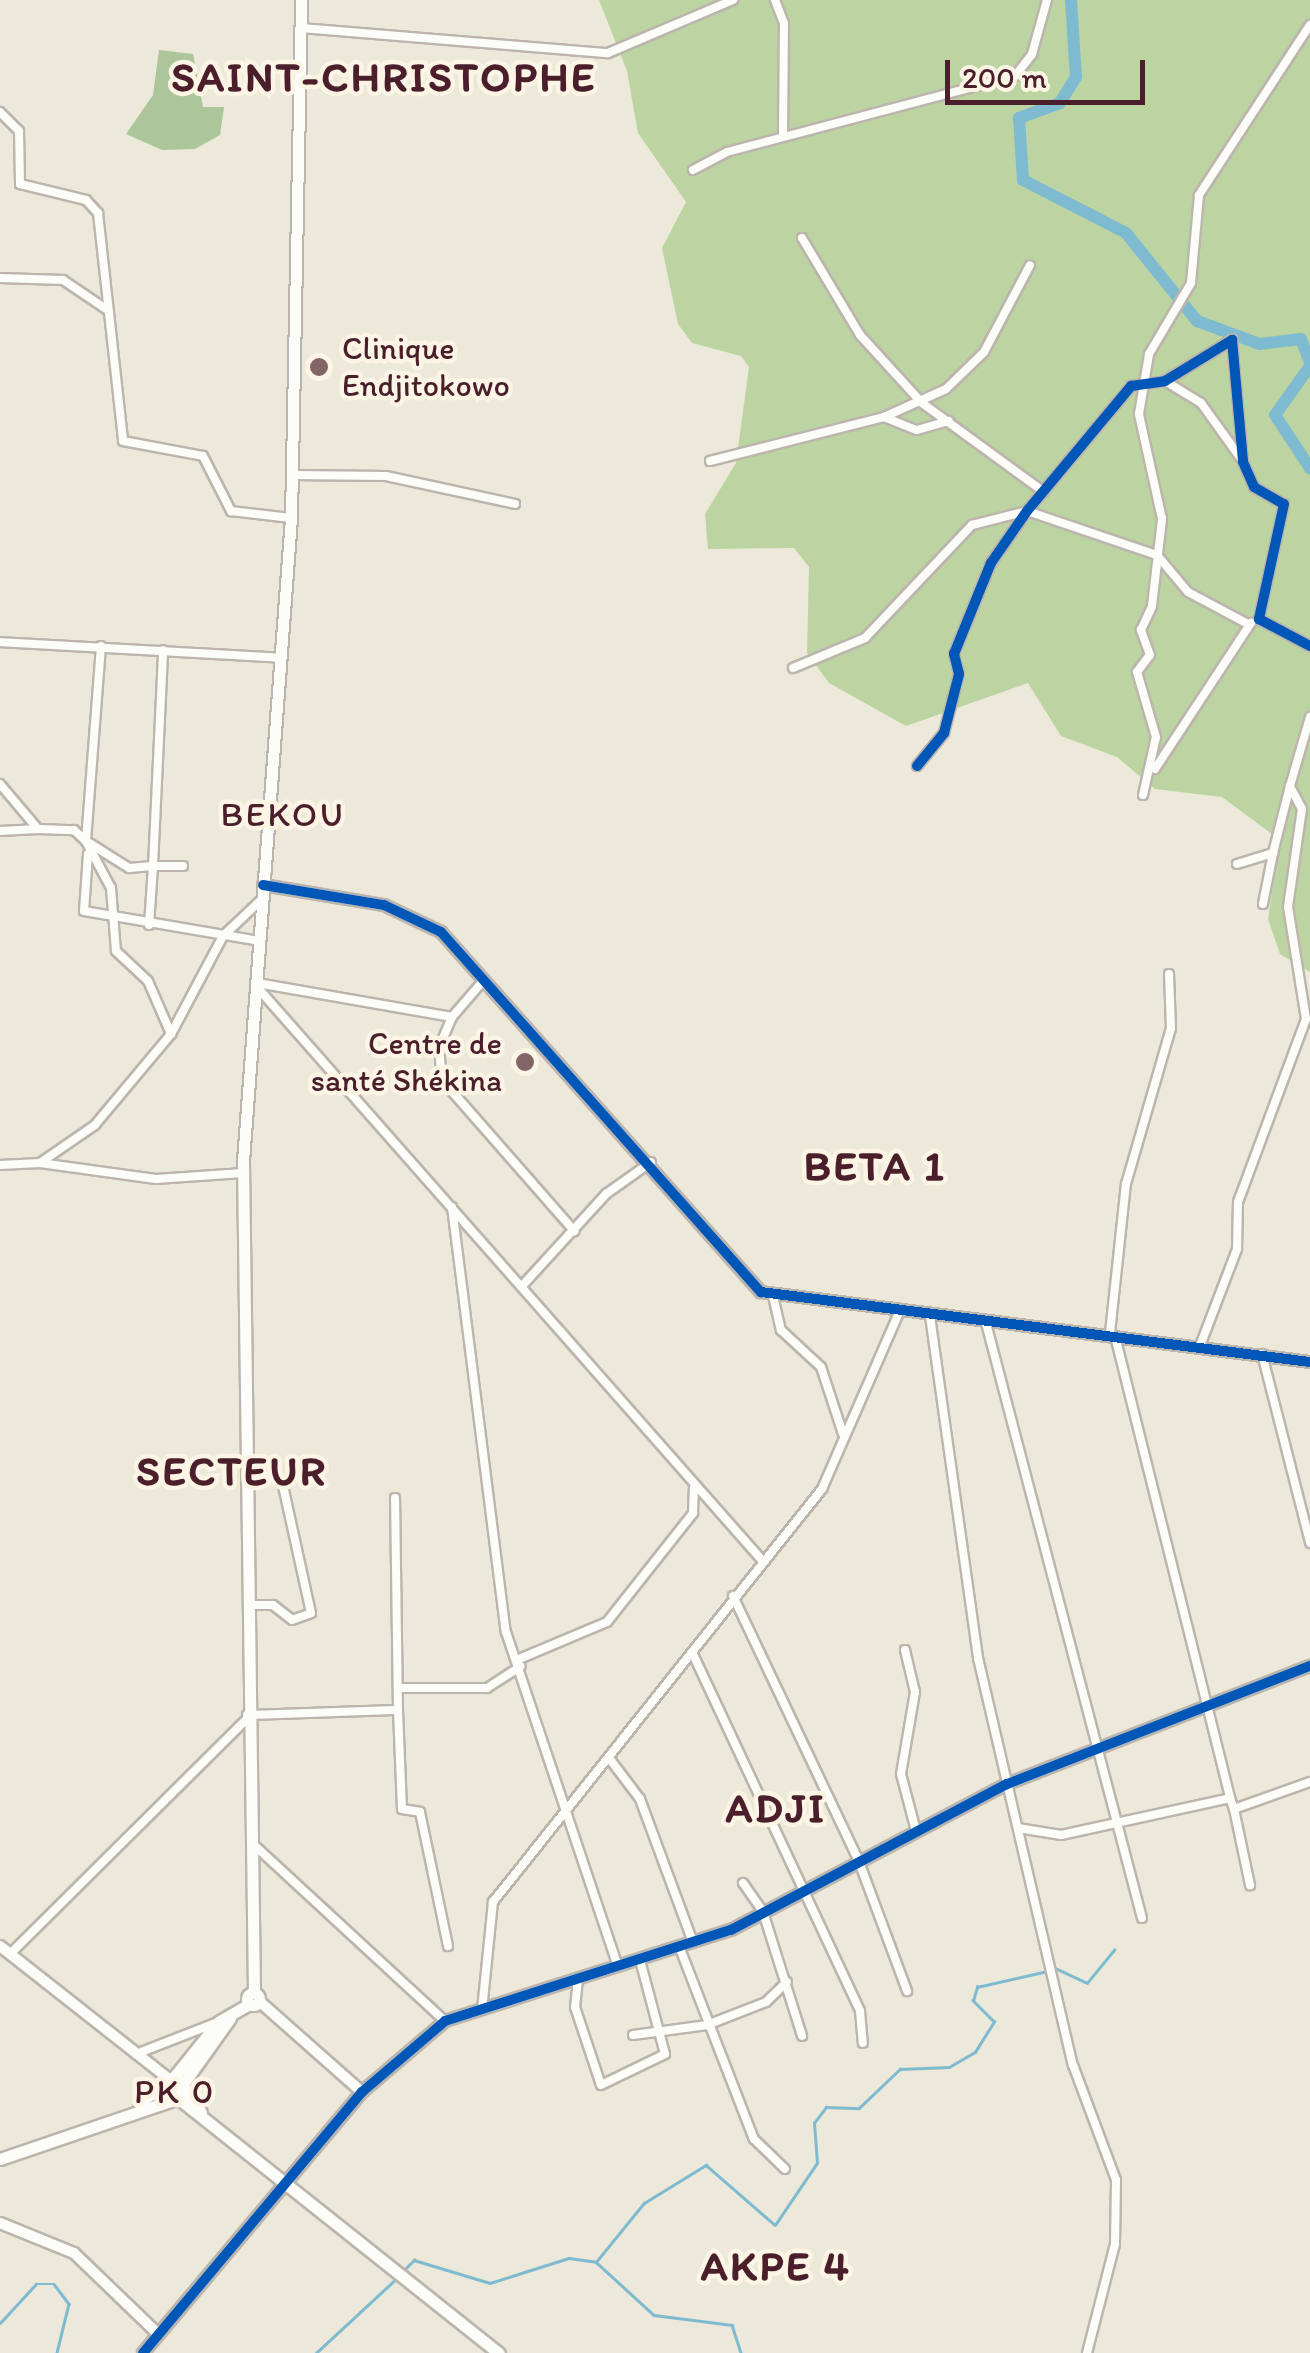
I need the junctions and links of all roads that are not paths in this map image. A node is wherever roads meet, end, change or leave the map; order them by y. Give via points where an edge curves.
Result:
1 (300, 0) edge
2 (733, 0) edge
3 (776, 0) edge
4 (1047, 0) edge
5 (710, 4) edge
6 (1310, 25) edge
7 (301, 28) junction
8 (0, 112) edge
9 (783, 136) junction
10 (692, 170) dead end
11 (802, 238) dead end
12 (1030, 265) dead end
13 (0, 278) edge
14 (109, 311) junction
15 (1165, 382) junction
16 (1146, 383) junction
17 (922, 403) junction
18 (884, 417) junction
19 (948, 421) junction
20 (710, 461) dead end
21 (1242, 462) junction
22 (293, 475) junction
23 (1044, 492) junction
24 (516, 504) dead end
25 (1028, 511) junction
26 (291, 518) junction
27 (1157, 556) junction
28 (1259, 619) junction
29 (1248, 624) junction
30 (0, 642) edge
31 (102, 646) junction
32 (1310, 646) edge
33 (163, 650) junction
34 (282, 658) junction
35 (793, 668) dead end
36 (1310, 717) edge
37 (916, 766) dead end
38 (1154, 770) junction
39 (0, 784) edge
40 (1290, 786) junction
41 (1143, 795) dead end
42 (38, 829) junction
43 (0, 831) edge
44 (86, 841) junction
45 (1273, 853) junction
46 (88, 854) junction
47 (1237, 864) dead end
48 (153, 866) junction
49 (183, 866) dead end
50 (263, 892) junction
51 (1263, 904) dead end
52 (114, 918) junction
53 (148, 925) junction
54 (223, 936) junction
55 (260, 941) junction
56 (1169, 974) dead end
57 (483, 981) junction
58 (257, 985) junction
59 (452, 1017) junction
60 (171, 1034) junction
61 (651, 1162) junction
62 (40, 1163) junction
63 (0, 1166) edge
64 (243, 1173) junction
65 (452, 1207) junction
66 (574, 1231) junction
67 (522, 1286) junction
68 (773, 1296) junction
69 (899, 1313) junction
70 (930, 1316) junction
71 (986, 1323) junction
72 (1112, 1334) junction
73 (1200, 1346) junction
74 (1262, 1354) junction
75 (1310, 1362) edge
76 (843, 1434) junction
77 (284, 1486) dead end
78 (694, 1488) junction
79 (395, 1498) dead end
80 (1310, 1543) edge
81 (761, 1559) junction
82 (733, 1596) junction
83 (248, 1605) junction
84 (906, 1650) dead end
85 (692, 1652) junction
86 (520, 1662) junction
87 (1310, 1666) edge
88 (400, 1688) junction
89 (1205, 1703) junction
90 (398, 1710) junction
91 (247, 1717) junction
92 (1096, 1749) junction
93 (609, 1758) junction
94 (1310, 1782) edge
95 (1007, 1784) junction
96 (1230, 1798) junction
97 (567, 1805) junction
98 (1234, 1809) junction
99 (1119, 1824) junction
100 (916, 1827) junction
101 (1018, 1828) junction
102 (249, 1841) junction
103 (858, 1859) junction
104 (744, 1883) dead end
105 (1250, 1885) dead end
106 (804, 1887) junction
107 (763, 1912) junction
108 (1142, 1918) dead end
109 (693, 1942) junction
110 (0, 1946) edge
111 (448, 1946) dead end
112 (679, 1946) junction
113 (10, 1954) junction
114 (640, 1960) junction
115 (618, 1966) junction
116 (578, 1979) junction
117 (787, 1982) junction
118 (907, 1991) dead end
119 (254, 1999) junction
120 (482, 2010) junction
121 (445, 2021) junction
122 (707, 2024) junction
123 (221, 2025) junction
124 (660, 2034) junction
125 (633, 2035) dead end
126 (802, 2036) dead end
127 (864, 2043) dead end
128 (136, 2054) junction
129 (173, 2086) junction
130 (362, 2092) junction
131 (0, 2159) edge
132 (785, 2169) dead end
133 (286, 2184) junction
134 (0, 2223) edge
135 (156, 2332) junction
136 (143, 2353) edge
137 (499, 2353) edge
138 (1087, 2353) edge

1 - 7 main road
2 - 5 street
3 - 9 street via 784,23
4 - 9 street via 1032,54 1014,76
5 - 7 street via 608,53
6 - 16 street via 1199,195 1191,282 1160,326
7 - 22 main road
8 - 14 street via 19,130 20,184 86,200 98,214
9 - 10 street
11 - 17 street via 860,335
12 - 17 street via 984,352
13 - 14 street via 63,280
14 - 26 street via 123,441 203,456 232,511
15 - 16 street
15 - 21 street via 1201,403
15 - 21 street via 1232,340
16 - 23 street via 1131,386
16 - 27 street via 1138,414 1160,492
17 - 18 street
17 - 19 street
18 - 19 street via 917,430
18 - 20 street
19 - 23 street
21 - 28 street via 1254,487 1284,504
22 - 24 street via 386,476
22 - 26 main road
23 - 25 street
25 - 27 street
25 - 35 street via 972,525 865,638
25 - 37 street via 991,563 954,654 959,674 944,733
26 - 34 main road
27 - 29 street via 1188,592
27 - 38 street via 1140,630 1150,655 1137,672 1156,737
28 - 29 street
28 - 32 street
29 - 38 street
30 - 31 street
31 - 33 street
31 - 44 street
33 - 34 street
33 - 48 street
34 - 50 main road
36 - 40 street
38 - 41 street
39 - 42 street
40 - 45 street
40 - 73 street via 1302,809 1288,907 1306,1019 1238,1202 1237,1249
42 - 43 street
42 - 44 street via 74,830
44 - 46 street
44 - 48 street via 129,868
45 - 47 street
45 - 51 street
46 - 52 street via 111,888
46 - 52 street via 84,911
48 - 49 street
48 - 53 street
50 - 54 street
50 - 55 main road
50 - 57 street via 416,914
52 - 53 street
52 - 60 street via 116,951 148,981
53 - 54 street
54 - 55 street
54 - 60 street
55 - 58 main road
56 - 72 street via 1171,1028 1126,1184
57 - 59 street
57 - 61 street
58 - 59 street
58 - 64 main road
58 - 65 street
59 - 66 street via 439,1047 442,1080
60 - 62 street via 123,1100
61 - 66 street
61 - 68 street via 750,1285
62 - 63 street
62 - 64 street via 156,1180
64 - 83 main road
65 - 67 street
65 - 86 street via 478,1355 476,1420 503,1616
66 - 67 street
67 - 78 street
68 - 69 street
68 - 76 street via 781,1330 820,1367
69 - 70 street
69 - 76 street
70 - 71 street
70 - 95 street via 967,1596
71 - 72 street
71 - 92 street
72 - 73 street
72 - 89 street
73 - 74 street
74 - 75 street
74 - 80 street
76 - 81 street via 822,1489
77 - 83 street via 311,1613 292,1620 273,1604
78 - 81 street
78 - 86 street via 692,1513 607,1622
79 - 88 street
81 - 82 street
82 - 85 street
82 - 103 street
83 - 91 main road
84 - 100 street via 915,1692 900,1774
85 - 93 street
85 - 106 street
86 - 88 street via 486,1688
86 - 97 street
87 - 89 street
88 - 90 street
89 - 92 street
89 - 96 street
90 - 91 street
90 - 111 street via 402,1809 420,1812
91 - 102 main road
91 - 113 street
92 - 95 street
92 - 99 street
93 - 97 street
93 - 109 street via 640,1799
94 - 98 street
95 - 100 street
95 - 101 street
96 - 98 street
96 - 99 street
97 - 115 street
97 - 120 street via 488,1914
98 - 105 street
99 - 101 street via 1062,1835
99 - 108 street
100 - 103 street
101 - 138 street via 1046,1960 1119,2216
102 - 119 main road
102 - 121 street
103 - 106 street
103 - 118 street
104 - 107 street
106 - 107 street
106 - 127 street via 860,2011
107 - 109 street
107 - 117 street
109 - 112 street
110 - 113 street
112 - 114 street
112 - 122 street
113 - 128 street
114 - 115 street
114 - 124 street
115 - 116 street
116 - 120 street
116 - 124 street via 575,2007 598,2085 666,2054
117 - 122 street via 766,2002
117 - 126 street
119 - 123 main road
119 - 130 street
120 - 121 street
121 - 130 street
122 - 124 street
122 - 132 street via 754,2139
123 - 128 street
123 - 129 main road
124 - 125 street
128 - 129 street
129 - 131 main road
129 - 133 main road
130 - 133 street
133 - 135 street
133 - 137 main road
134 - 135 street via 74,2253
135 - 136 street

